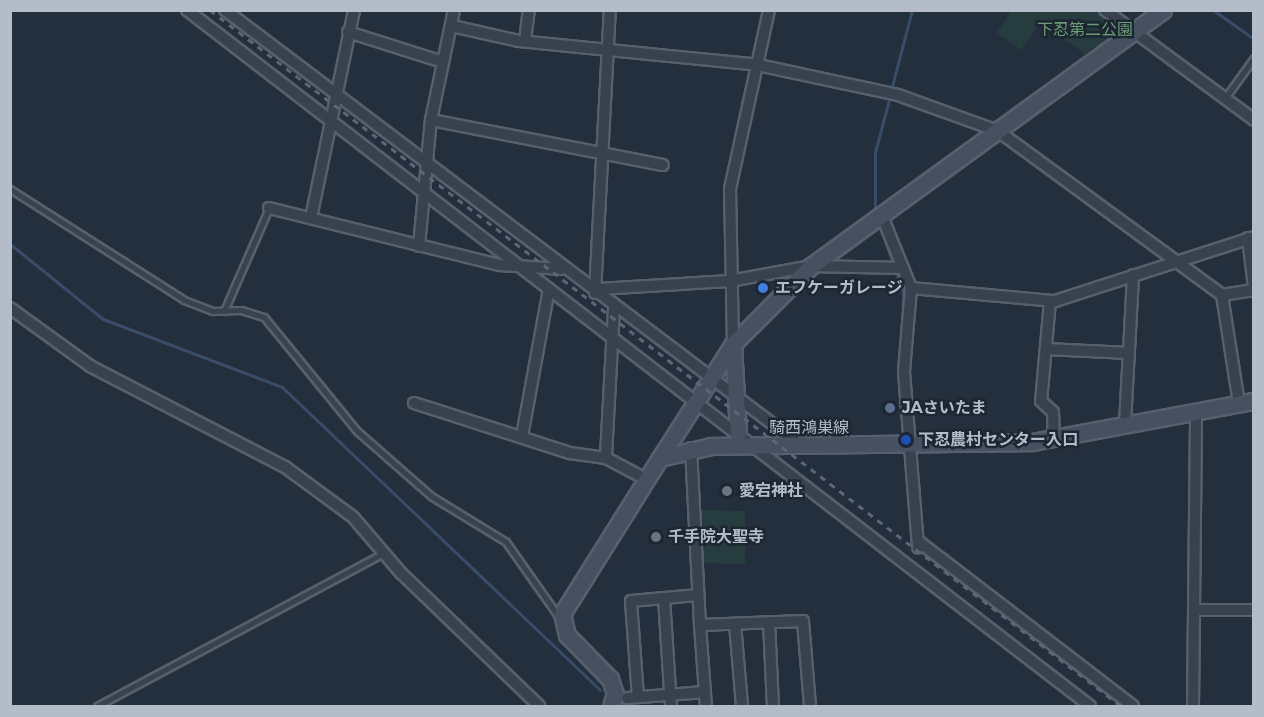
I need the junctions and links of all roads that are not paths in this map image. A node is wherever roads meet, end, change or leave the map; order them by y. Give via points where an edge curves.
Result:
1 (187, 10) edge
2 (225, 10) edge
3 (354, 10) edge
4 (454, 10) edge
5 (529, 10) edge
6 (610, 10) edge
7 (769, 10) edge
8 (1105, 10) edge
9 (1163, 10) edge
10 (452, 26) junction
11 (1134, 31) junction
12 (348, 32) junction
13 (525, 41) junction
14 (608, 48) junction
15 (1254, 58) edge
16 (443, 62) junction
17 (758, 65) junction
18 (335, 94) junction
19 (1224, 99) junction
20 (430, 120) junction
21 (1254, 120) edge
22 (329, 122) junction
23 (998, 131) junction
24 (602, 158) junction
25 (426, 161) junction
26 (663, 165) dead end
27 (10, 189) edge
28 (425, 194) junction
29 (268, 208) joint
30 (882, 216) junction
31 (311, 218) junction
32 (1251, 238) edge
33 (419, 246) junction
34 (1175, 261) junction
35 (512, 262) junction
36 (811, 266) junction
37 (562, 268) junction
38 (903, 268) junction
39 (1133, 275) junction
40 (730, 281) junction
41 (911, 288) junction
42 (549, 289) junction
43 (1254, 289) edge
44 (596, 291) junction
45 (1222, 295) junction
46 (1050, 301) junction
47 (10, 308) edge
48 (614, 308) junction
49 (224, 311) junction
50 (612, 338) junction
51 (733, 344) junction
52 (1046, 349) junction
53 (1129, 353) junction
54 (709, 380) junction
55 (736, 401) junction
56 (696, 402) junction
57 (1246, 402) edge
58 (414, 403) dead end
59 (1196, 410) junction
60 (1125, 424) junction
61 (738, 434) junction
62 (522, 436) junction
63 (1054, 438) junction
64 (910, 445) junction
65 (751, 446) junction
66 (802, 446) junction
67 (691, 448) junction
68 (606, 458) junction
69 (660, 458) junction
70 (644, 478) junction
71 (386, 551) junction
72 (698, 595) junction
73 (664, 598) junction
74 (1194, 610) junction
75 (1254, 610) edge
76 (561, 619) junction
77 (769, 622) junction
78 (735, 624) junction
79 (700, 626) junction
80 (705, 692) junction
81 (670, 694) junction
82 (625, 700) edge
83 (97, 706) edge
84 (539, 706) edge
85 (671, 706) edge
86 (705, 706) edge
87 (742, 706) edge
88 (773, 706) edge
89 (810, 706) edge
90 (1090, 706) edge
91 (1133, 706) edge
92 (1193, 706) edge

1 - 22 street
2 - 18 street
3 - 12 street
4 - 10 street
5 - 13 street
6 - 14 street
7 - 17 street
8 - 11 street
9 - 11 main road
10 - 13 street
10 - 16 street
11 - 19 street
11 - 23 main road
12 - 16 street
12 - 18 street
13 - 14 street
14 - 17 street
14 - 24 street
15 - 19 lane
16 - 20 street
17 - 23 street via 898,95
17 - 40 street via 730,189
18 - 22 street
18 - 25 street
19 - 21 street
20 - 24 street
20 - 25 street
22 - 28 street
22 - 31 street
23 - 30 main road
23 - 34 street
24 - 26 street
24 - 44 street
25 - 28 street
25 - 37 street
27 - 49 lane via 133,272 184,300
28 - 33 street
28 - 35 street
29 - 31 street
29 - 49 lane
30 - 36 main road
30 - 38 street
31 - 33 street
32 - 34 street
32 - 43 street
33 - 35 street via 500,265
34 - 39 street
34 - 45 street
35 - 37 street
35 - 42 street
36 - 38 street
36 - 40 street
36 - 51 main road
37 - 44 street
38 - 41 street
39 - 46 street
39 - 53 street
40 - 44 street
40 - 51 street
41 - 46 street
41 - 64 street via 904,372
42 - 50 street
42 - 62 street
43 - 45 street
44 - 48 street
45 - 57 street
46 - 52 street
47 - 71 street via 90,366 285,467 353,516
48 - 50 street
48 - 54 street
49 - 76 lane via 241,310 277,327 357,431 431,496 506,542
50 - 56 street
50 - 68 street
51 - 54 main road
51 - 55 main road
52 - 53 street
52 - 63 street via 1041,401 1053,412
53 - 60 street
54 - 55 street
54 - 56 main road
55 - 61 main road
55 - 66 street
56 - 61 street
56 - 69 main road
57 - 59 main road, 騎西鴻巣線
58 - 62 street
59 - 60 main road, 騎西鴻巣線
59 - 74 street
60 - 63 main road, 騎西鴻巣線
61 - 65 street
62 - 68 street
63 - 64 main road, 騎西鴻巣線
64 - 66 main road, 騎西鴻巣線
64 - 91 street via 918,544
65 - 66 main road, 騎西鴻巣線
65 - 67 main road, 騎西鴻巣線
65 - 90 street
67 - 69 main road, 騎西鴻巣線
67 - 72 street
68 - 70 street
69 - 70 main road
70 - 76 main road
71 - 83 lane
71 - 84 street via 470,644
72 - 73 street
72 - 79 street
73 - 81 street
73 - 82 street via 631,602
74 - 75 street
74 - 92 street
76 - 82 main road via 567,635
77 - 78 street
77 - 88 street
77 - 89 street via 803,621
78 - 79 street
78 - 87 street
79 - 80 street
80 - 81 street
80 - 86 street
81 - 82 street
81 - 85 street

